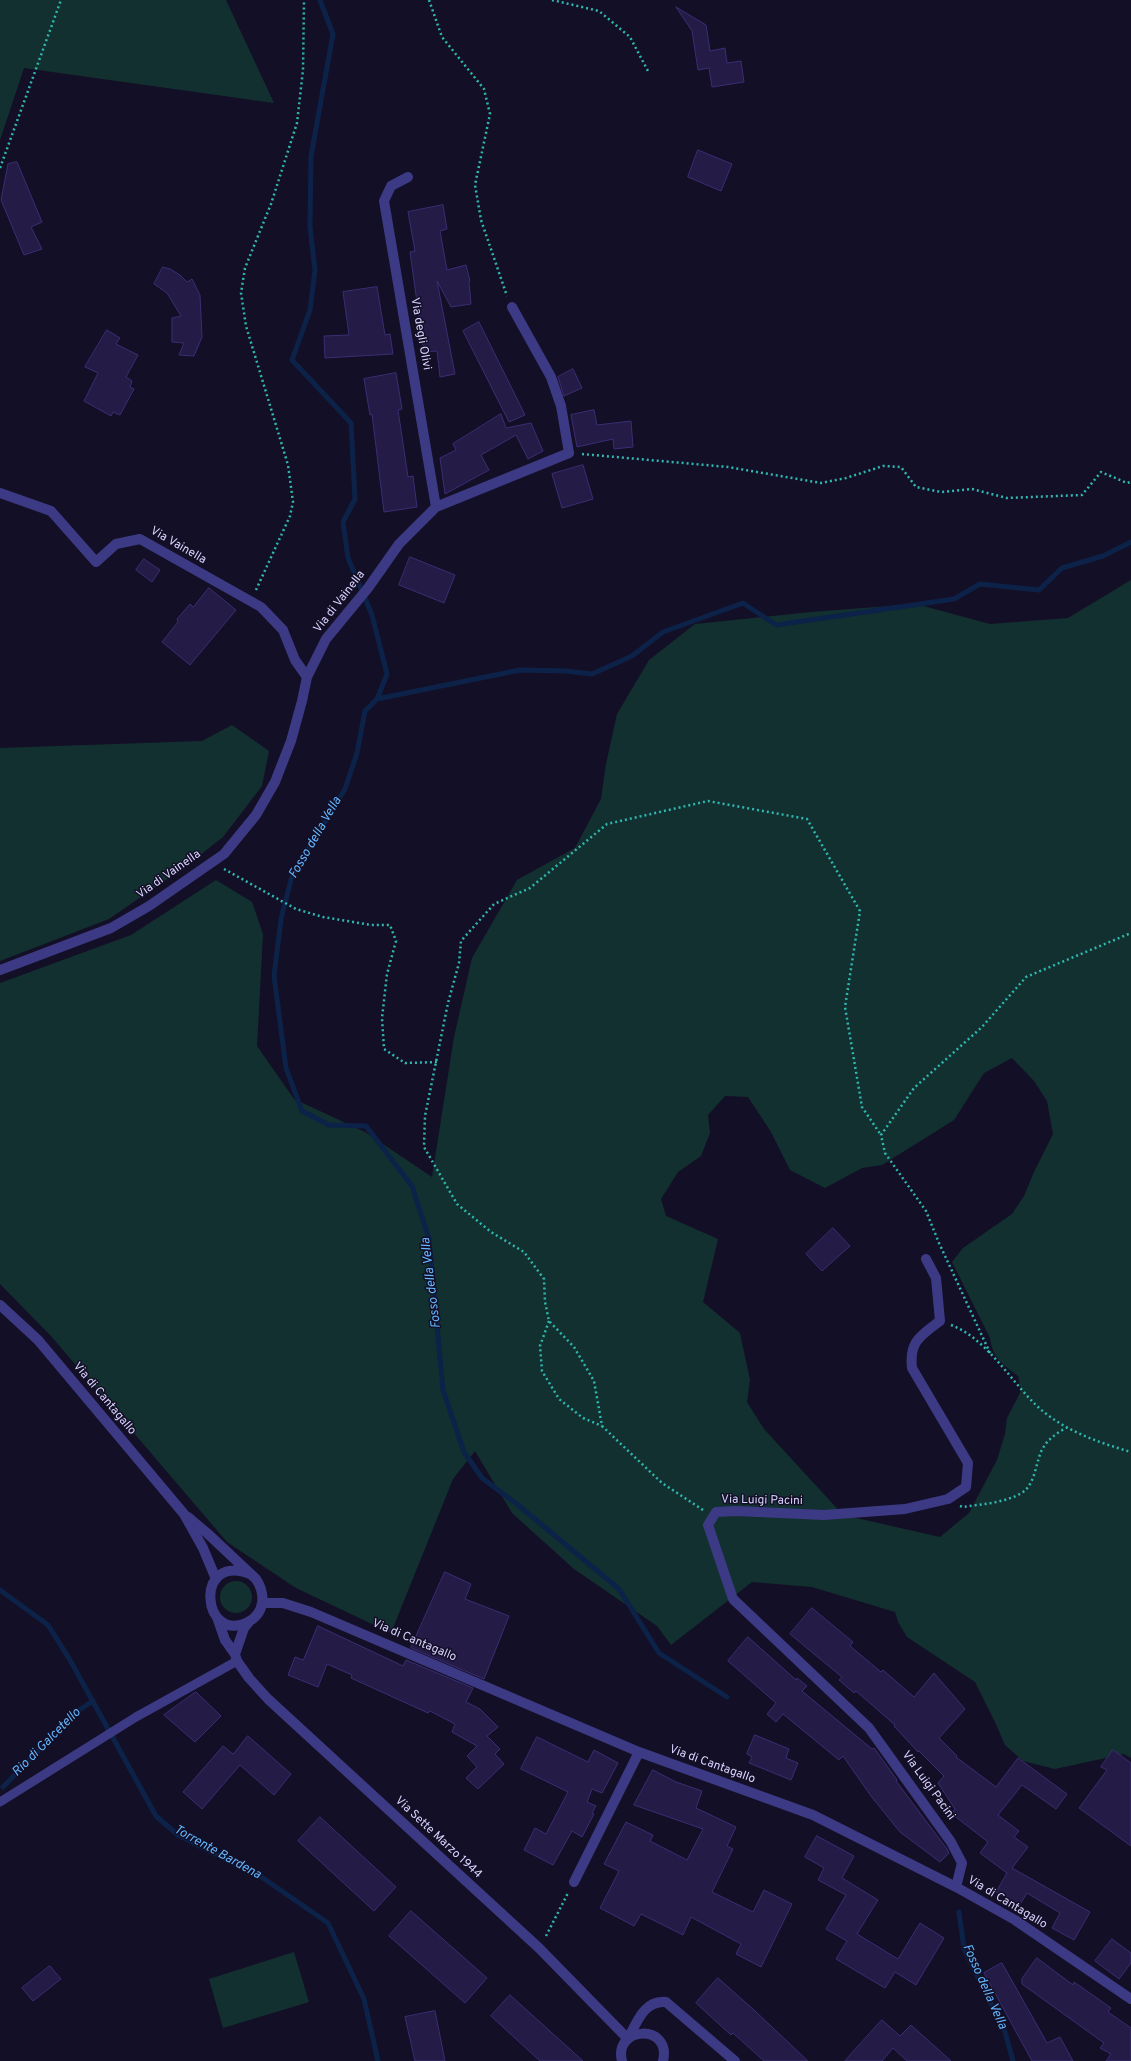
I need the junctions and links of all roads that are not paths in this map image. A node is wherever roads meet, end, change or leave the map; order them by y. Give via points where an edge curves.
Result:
1 (408, 177) dead end
2 (512, 307) road end
3 (0, 493) edge
4 (436, 507) junction
5 (307, 677) junction
6 (0, 970) edge
7 (926, 1259) dead end
8 (0, 1305) edge
9 (184, 1514) junction
10 (250, 1574) junction
11 (216, 1579) junction
12 (263, 1603) junction
13 (217, 1617) junction
14 (249, 1622) junction
15 (236, 1657) junction
16 (639, 1752) junction
17 (0, 1791) edge
18 (11, 1795) junction
19 (0, 1802) edge
20 (574, 1882) road end
21 (956, 1888) junction
22 (1131, 1999) edge
23 (628, 2039) junction
24 (622, 2061) edge
25 (663, 2061) edge
26 (735, 2061) edge

1 - 4 street, Via degli Olivi via 391,186 384,201
2 - 4 street, Via di Vainella via 551,377 561,406 569,453
3 - 5 street, Via Vainella via 51,511 96,562 116,544 140,539 251,601 261,607 283,630 295,660
4 - 5 street, Via di Vainella via 399,544 368,588 326,638
5 - 6 street, Via di Vainella via 291,741 275,782 256,815 224,854 210,861 149,906 111,928
7 - 21 street, Via Luigi Pacini via 936,1278 940,1321 913,1344 910,1355 912,1368 968,1463 966,1487 948,1499 906,1509 824,1515 716,1512 708,1525 733,1599 869,1728 951,1842 962,1863
8 - 9 street, Via di Cantagallo via 38,1340
9 - 10 street via 208,1533
9 - 11 street
10 - 11 street via 232,1571 223,1573
10 - 12 street via 261,1587
11 - 13 street via 209,1594 209,1602
12 - 14 street
12 - 16 street, Via di Cantagallo via 283,1603 311,1612
13 - 14 street via 232,1624
13 - 15 street, Via Sette Marzo 1944 via 225,1640
14 - 15 street via 244,1628
15 - 18 lane
15 - 23 street, Via Sette Marzo 1944 via 249,1678 268,1700 539,1948
16 - 20 street
16 - 21 street, Via di Cantagallo via 813,1815
17 - 18 lane
18 - 19 lane
21 - 22 street, Via di Cantagallo via 1015,1920
23 - 24 street via 622,2050
23 - 25 street via 642,2033 654,2036 664,2049
23 - 26 street via 643,2011 653,2003 666,2002

